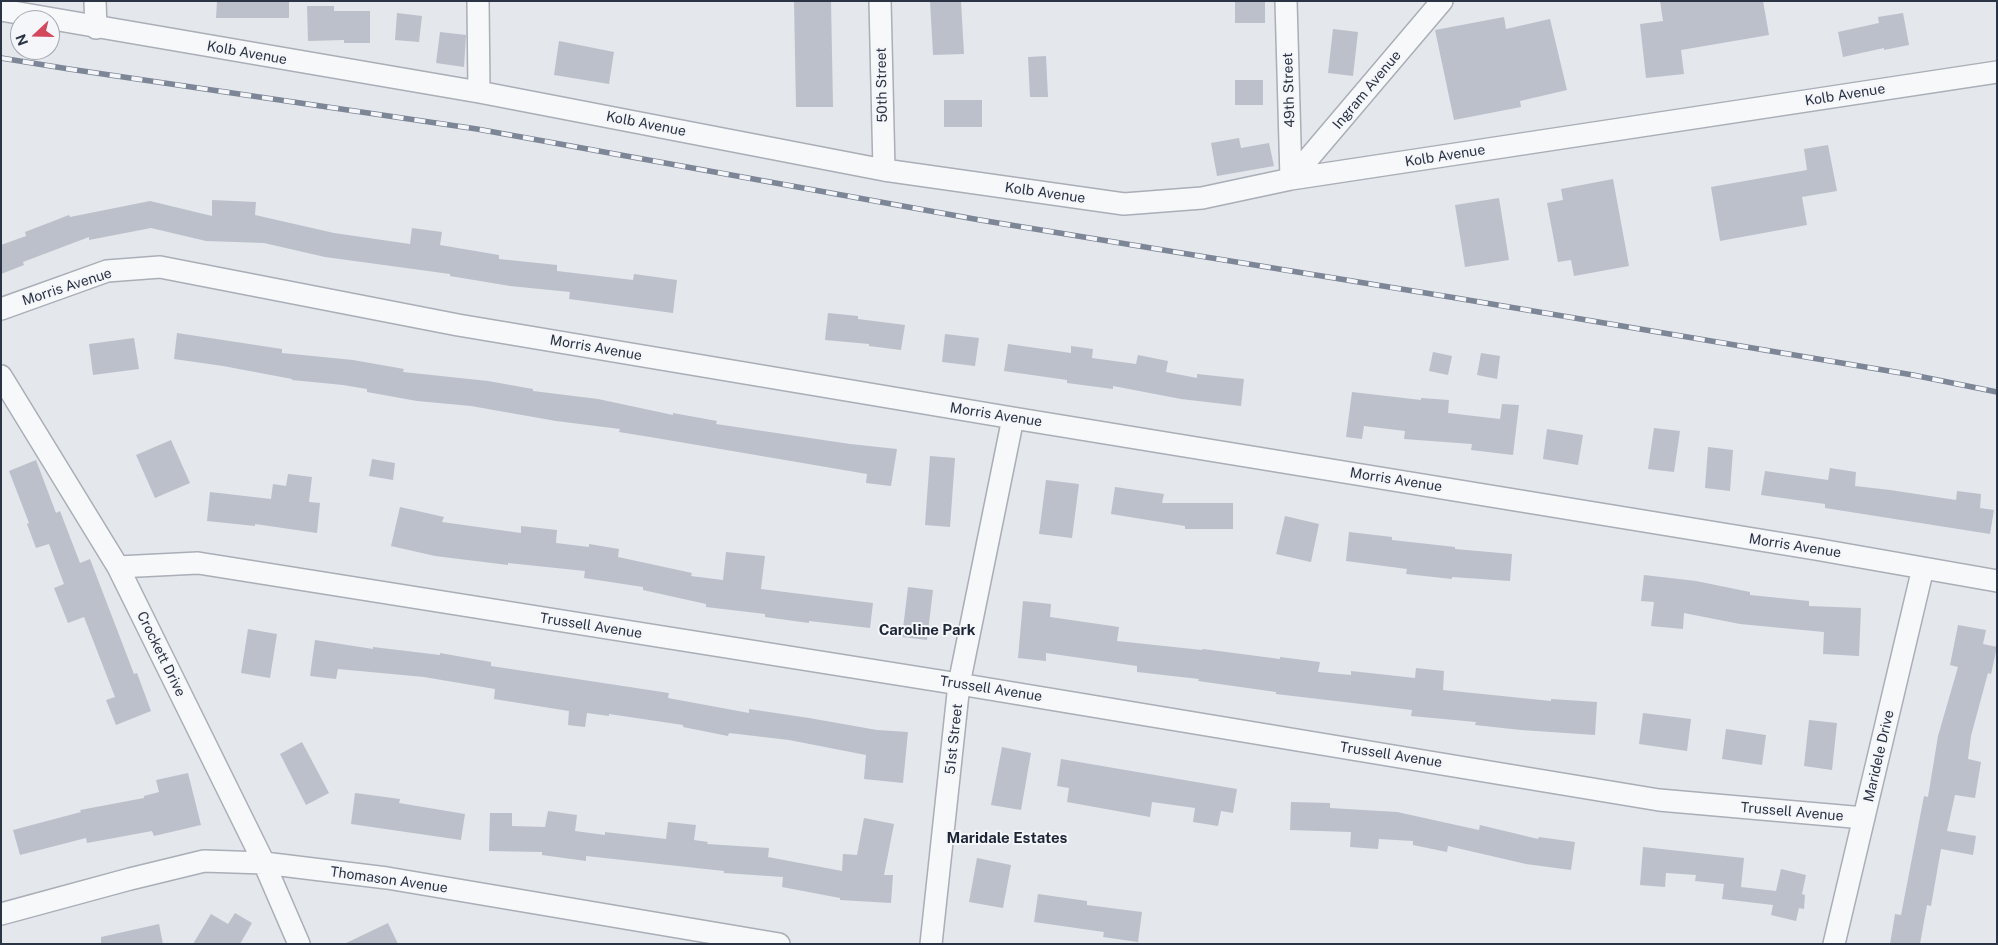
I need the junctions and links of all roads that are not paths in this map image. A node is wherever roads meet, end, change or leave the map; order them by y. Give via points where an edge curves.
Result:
1 (96, 1) edge
2 (478, 1) edge
3 (880, 1) edge
4 (1286, 1) edge
5 (1442, 1) edge
6 (1, 10) edge
7 (96, 28) junction
8 (1997, 72) edge
9 (479, 92) junction
10 (884, 170) junction
11 (1291, 179) junction
12 (1, 309) edge
13 (1, 376) edge
14 (1013, 418) junction
15 (118, 567) junction
16 (1923, 568) junction
17 (1997, 581) edge
18 (960, 684) junction
19 (1864, 818) junction
20 (264, 863) junction
21 (1, 914) edge
22 (299, 944) edge
23 (779, 944) edge
24 (931, 944) edge
25 (1834, 944) edge

1 - 7 street
2 - 9 street
3 - 10 street, 50th Street
4 - 11 street, 49th Street
5 - 11 street, Ingram Avenue
6 - 7 street, Kolb Avenue
7 - 9 street, Kolb Avenue
8 - 11 street, Kolb Avenue
9 - 10 street, Kolb Avenue
10 - 11 street, Kolb Avenue via 1124,204 1202,198
12 - 14 street, Morris Avenue via 107,271 160,267 458,325
13 - 15 street, Crockett Drive
14 - 16 street, Morris Avenue
14 - 18 street, 51st Street
15 - 18 street, Trussell Avenue via 198,563
15 - 20 street, Crockett Drive
16 - 17 street, Morris Avenue
16 - 19 street, Maridele Drive
18 - 19 street, Trussell Avenue via 1659,800
18 - 24 street, 51st Street
19 - 25 street, Maridele Drive
20 - 21 street, Thomason Avenue via 204,861
20 - 22 street, Crockett Drive
20 - 23 street, Thomason Avenue via 387,878

